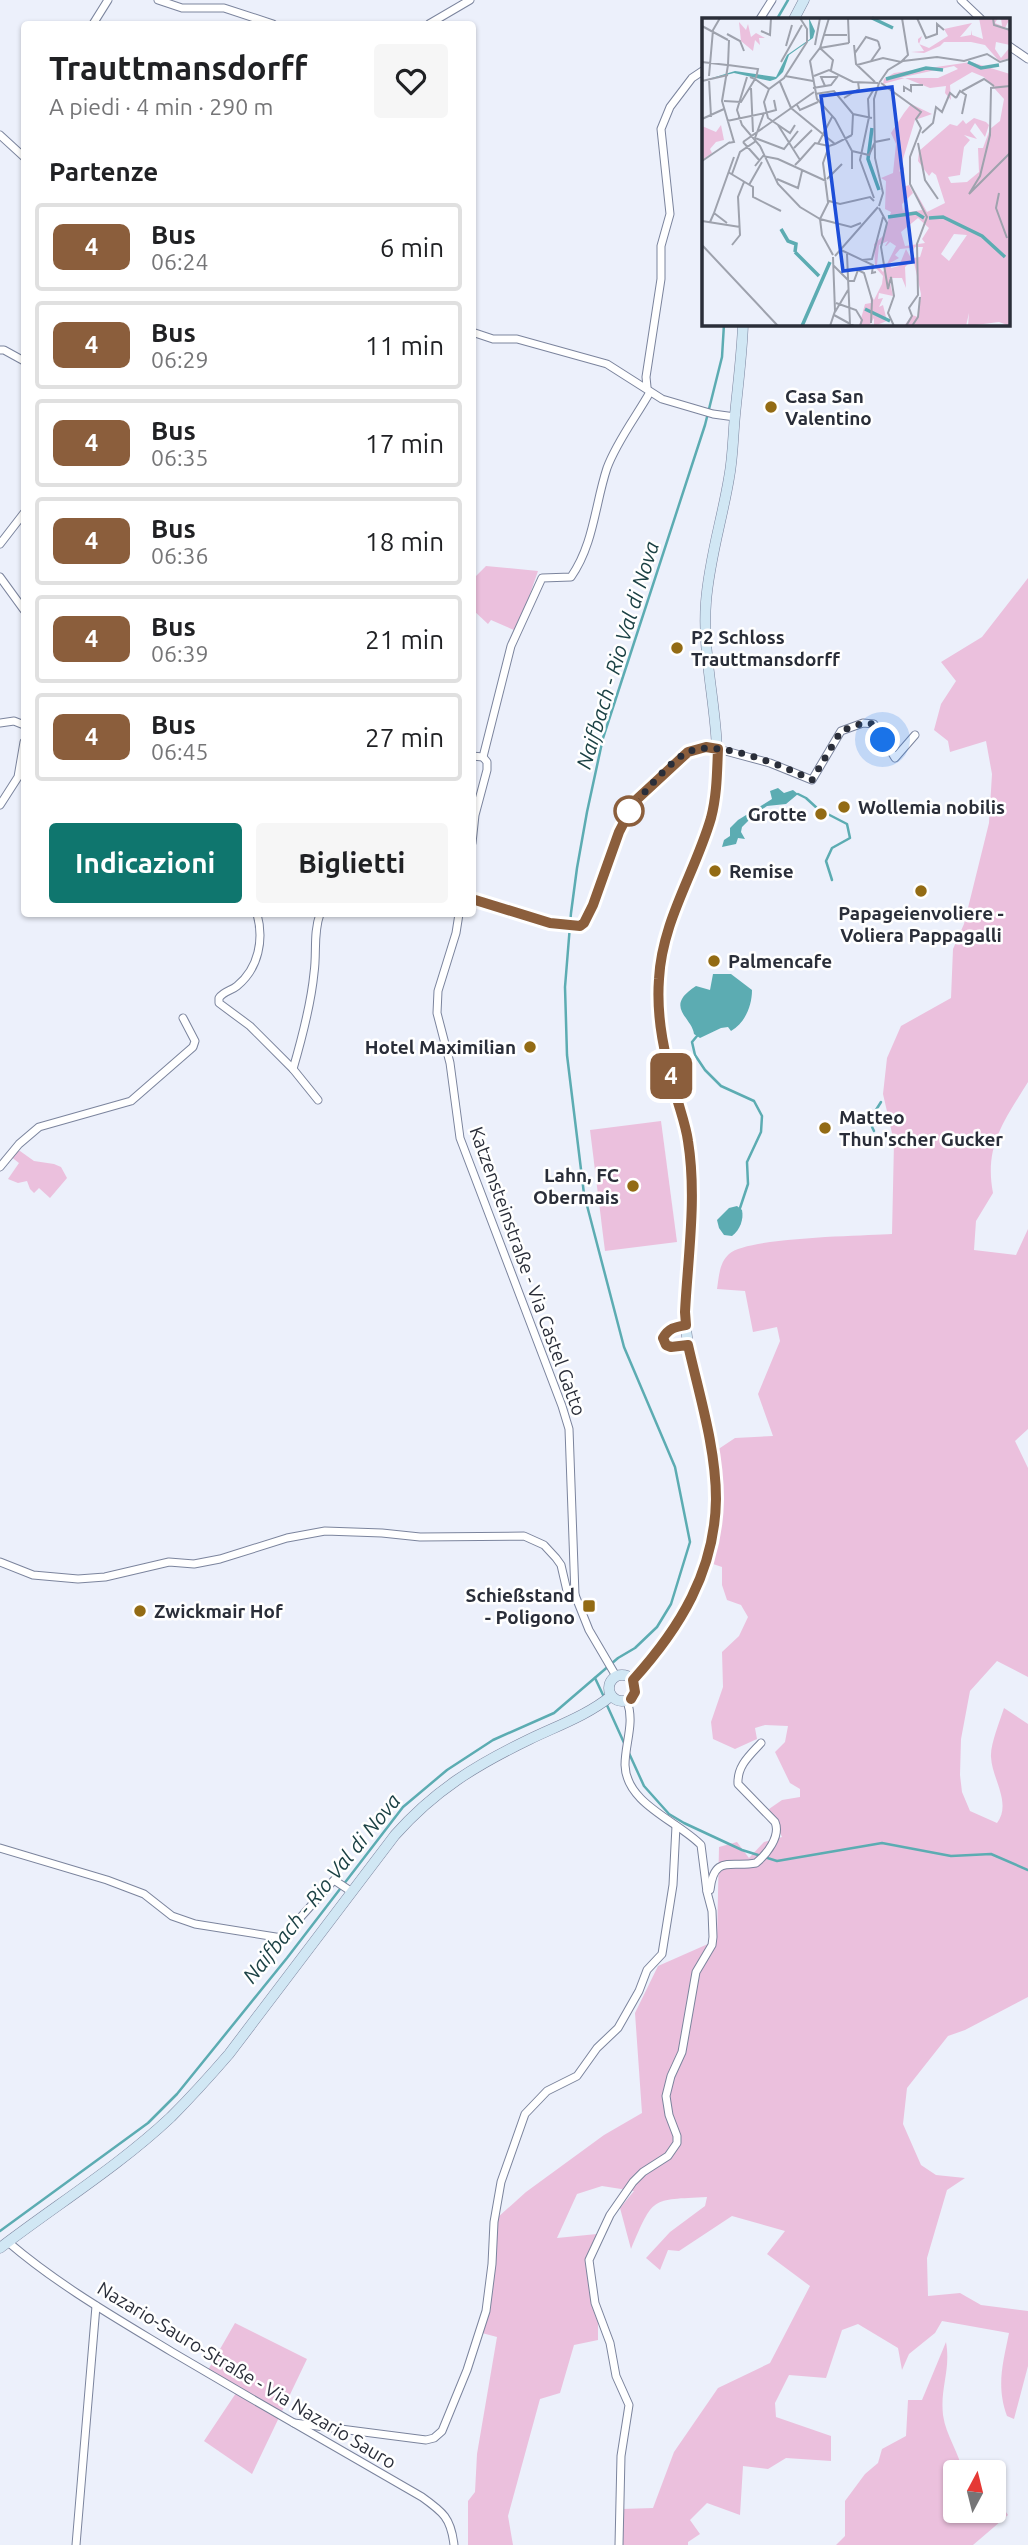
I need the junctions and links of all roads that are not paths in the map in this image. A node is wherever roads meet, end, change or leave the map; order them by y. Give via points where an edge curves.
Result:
1 (108, 0) edge
2 (158, 0) edge
3 (470, 0) edge
4 (772, 0) edge
5 (804, 0) edge
6 (961, 0) edge
7 (201, 4) edge
8 (761, 18) edge
9 (795, 18) edge
10 (980, 18) edge
11 (95, 21) edge
12 (263, 21) edge
13 (434, 21) edge
14 (1010, 47) edge
15 (1028, 59) edge
16 (702, 70) edge
17 (0, 135) edge
18 (21, 155) edge
19 (743, 326) edge
20 (476, 333) edge
21 (0, 350) edge
22 (21, 359) edge
23 (648, 389) junction
24 (735, 417) junction
25 (21, 517) edge
26 (0, 544) edge
27 (0, 578) edge
28 (21, 606) edge
29 (0, 723) edge
30 (21, 724) edge
31 (915, 734) dead end
32 (718, 749) junction
33 (476, 757) edge
34 (483, 758) junction
35 (21, 760) edge
36 (0, 805) edge
37 (476, 812) edge
38 (476, 900) edge
39 (258, 917) edge
40 (319, 917) edge
41 (459, 917) edge
42 (183, 1018) dead end
43 (293, 1069) junction
44 (318, 1100) dead end
45 (0, 1167) edge
46 (0, 1562) edge
47 (576, 1595) junction
48 (614, 1673) junction
49 (633, 1680) junction
50 (607, 1699) junction
51 (627, 1701) junction
52 (761, 1743) dead end
53 (676, 1826) junction
54 (0, 1849) edge
55 (350, 1891) junction
56 (707, 1892) junction
57 (4, 2245) edge
58 (96, 2306) junction
59 (294, 2423) junction
60 (76, 2545) edge
61 (454, 2545) edge
62 (619, 2545) edge

1 - 11 street
2 - 7 street via 182,8
3 - 13 street
4 - 8 street
5 - 9 main road
6 - 10 street
7 - 12 street
14 - 15 street
16 - 23 street via 670,107 661,129 670,214 661,246
17 - 18 street
19 - 24 main road
20 - 23 street via 517,339 607,364
21 - 22 street
23 - 24 street via 662,399
23 - 34 street via 612,455 590,541 577,569 571,577 547,576 538,584 511,646
24 - 32 main road via 705,614
25 - 26 street
27 - 28 street
29 - 30 street
31 - 32 street via 895,758 874,724 841,731 812,780
32 - 38 street via 688,752 635,801 584,923 563,926
32 - 49 main road via 713,807 660,957 658,1012 688,1139 692,1204 686,1325 716,1499 707,1556 688,1606 660,1650
33 - 34 street
34 - 37 street via 487,769
35 - 36 street via 18,778
39 - 43 street via 262,935 258,956 219,1003
40 - 43 street via 315,972
41 - 47 street, Katzensteinstraße - Via Castel Gatto via 438,991 437,1013 450,1063 460,1138 569,1429
42 - 45 street via 195,1041 193,1047 131,1101 39,1127
43 - 44 street
46 - 47 street via 33,1575 105,1577 169,1562 220,1559 325,1531 419,1537 524,1536 544,1545 556,1558 567,1591
47 - 48 street, Katzensteinstraße - Via Castel Gatto via 589,1630
48 - 49 main road
48 - 50 main road
49 - 51 main road via 635,1692
50 - 51 main road
50 - 55 main road via 447,1785 395,1835
51 - 53 street via 631,1714 625,1766 631,1785
52 - 56 street via 737,1776 740,1788 775,1822 776,1835 762,1857 748,1865 733,1862 716,1869
53 - 56 street via 701,1845
53 - 59 street via 662,1954 647,1970 618,2028 577,2076 547,2091 525,2114 501,2182 486,2311 442,2431 426,2440
54 - 55 street via 144,1894 172,1916 195,1924 282,1938 334,1880
55 - 57 main road via 201,2087 130,2152
56 - 62 street via 712,1945 696,1972 682,2052 666,2096 677,2143 668,2156 633,2182 610,2215 589,2260 595,2303 629,2405 621,2456
57 - 58 street, Nazario-Sauro-Straße - Via Nazario Sauro
58 - 59 street, Nazario-Sauro-Straße - Via Nazario Sauro
58 - 60 street
59 - 61 street, Nazario-Sauro-Straße - Via Nazario Sauro via 442,2511

